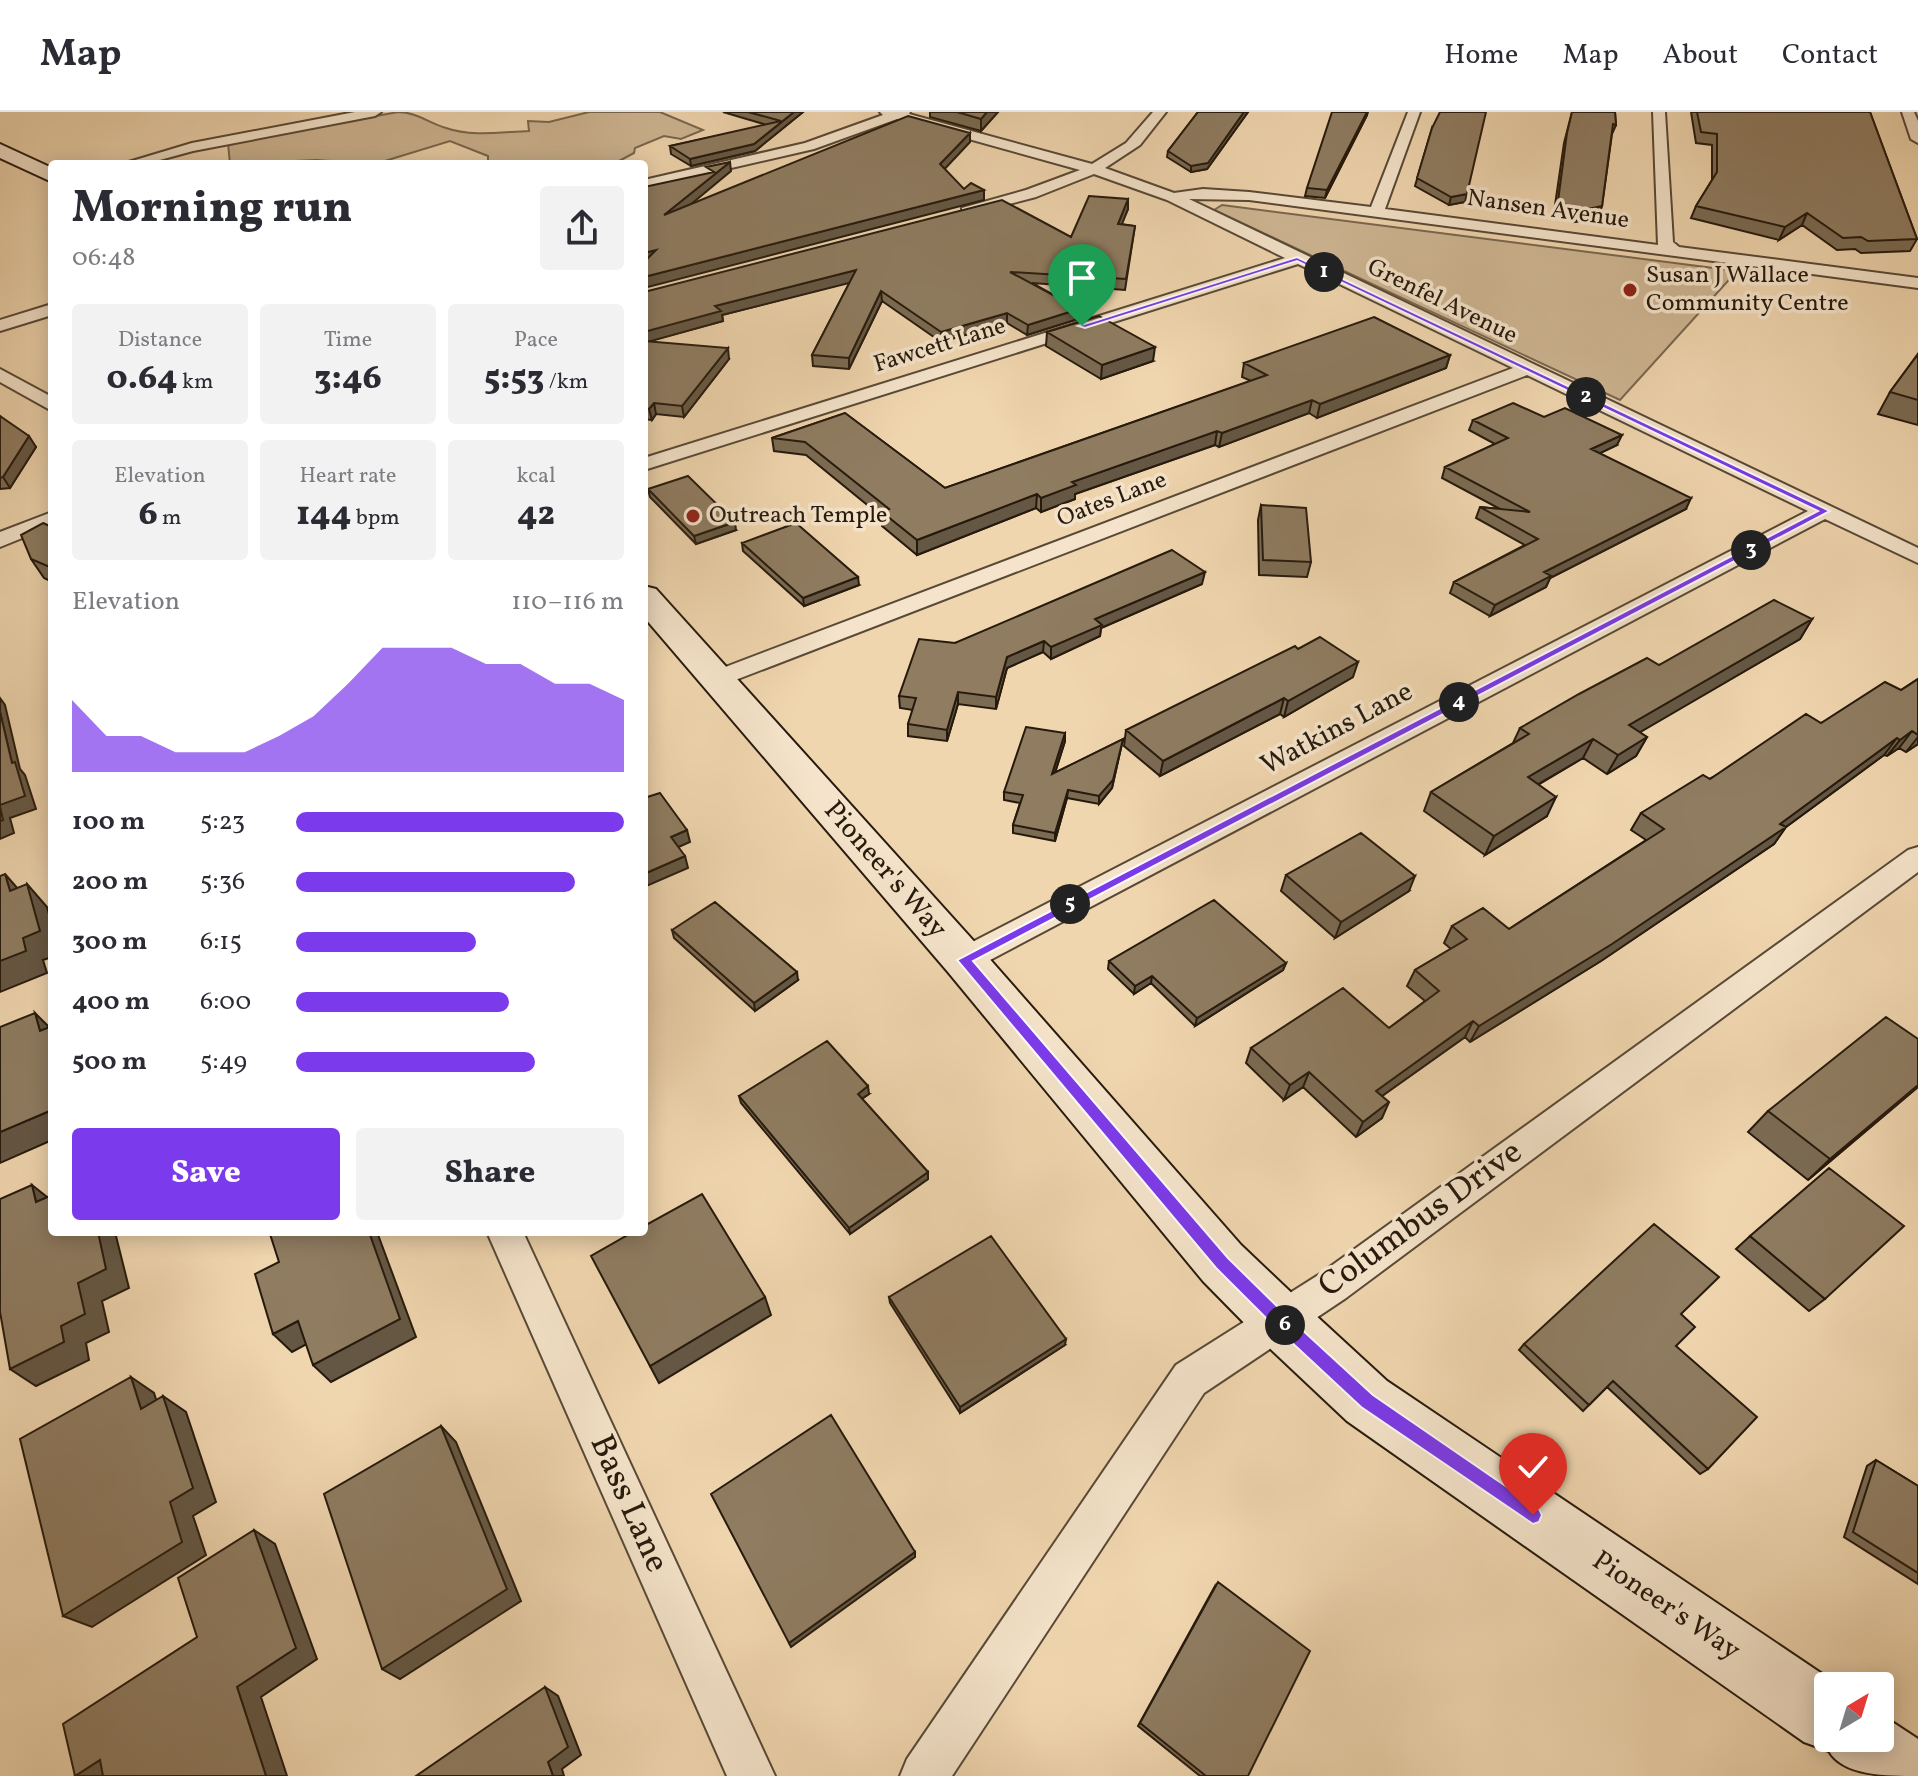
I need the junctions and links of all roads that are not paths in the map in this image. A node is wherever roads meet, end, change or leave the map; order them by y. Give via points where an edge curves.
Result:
1 (375, 112) edge
2 (1160, 112) edge
3 (1414, 112) edge
4 (1659, 112) edge
5 (1908, 112) edge
6 (895, 113) edge
7 (1918, 139) edge
8 (0, 150) edge
9 (144, 160) edge
10 (1093, 169) junction
11 (48, 174) edge
12 (648, 183) edge
13 (1172, 197) junction
14 (1377, 211) junction
15 (958, 214) edge
16 (1674, 251) junction
17 (1297, 259) junction
18 (1918, 283) edge
19 (48, 310) edge
20 (0, 326) edge
21 (1526, 369) junction
22 (0, 374) edge
23 (48, 403) edge
24 (648, 463) edge
25 (1825, 511) junction
26 (48, 520) edge
27 (0, 540) edge
28 (1918, 556) edge
29 (648, 601) edge
30 (716, 679) junction
31 (1918, 857) edge
32 (964, 960) junction
33 (507, 1236) edge
34 (1280, 1320) junction
35 (1814, 1708) edge
36 (1878, 1752) edge
37 (751, 1776) edge
38 (924, 1776) edge
39 (1913, 1776) edge

1 - 9 street
2 - 10 street via 1133,145
3 - 14 street
4 - 16 street via 1665,243
5 - 7 street
6 - 10 street, Grenfel Avenue
6 - 12 street via 809,146
8 - 11 main road
10 - 13 street, Grenfel Avenue
10 - 15 street
13 - 14 street, Nansen Avenue via 1249,196
13 - 17 street, Grenfel Avenue
14 - 16 street, Nansen Avenue
16 - 18 street, Nansen Avenue
17 - 21 street, Grenfel Avenue
17 - 24 street, Fawcett Lane
19 - 20 street
21 - 25 street, Grenfel Avenue
21 - 30 street, Oates Lane
22 - 23 street
25 - 28 street, Grenfel Avenue
25 - 32 street, Watkins Lane
26 - 27 street
29 - 30 main road, Pioneer's Way
30 - 32 main road, Pioneer's Way
31 - 34 street, Columbus Drive
32 - 34 main road, Pioneer's Way via 1191,1228
33 - 37 street, Bass Lane
34 - 35 main road, Pioneer's Way via 1367,1401
34 - 38 street, Columbus Drive via 1190,1379
36 - 39 main road

